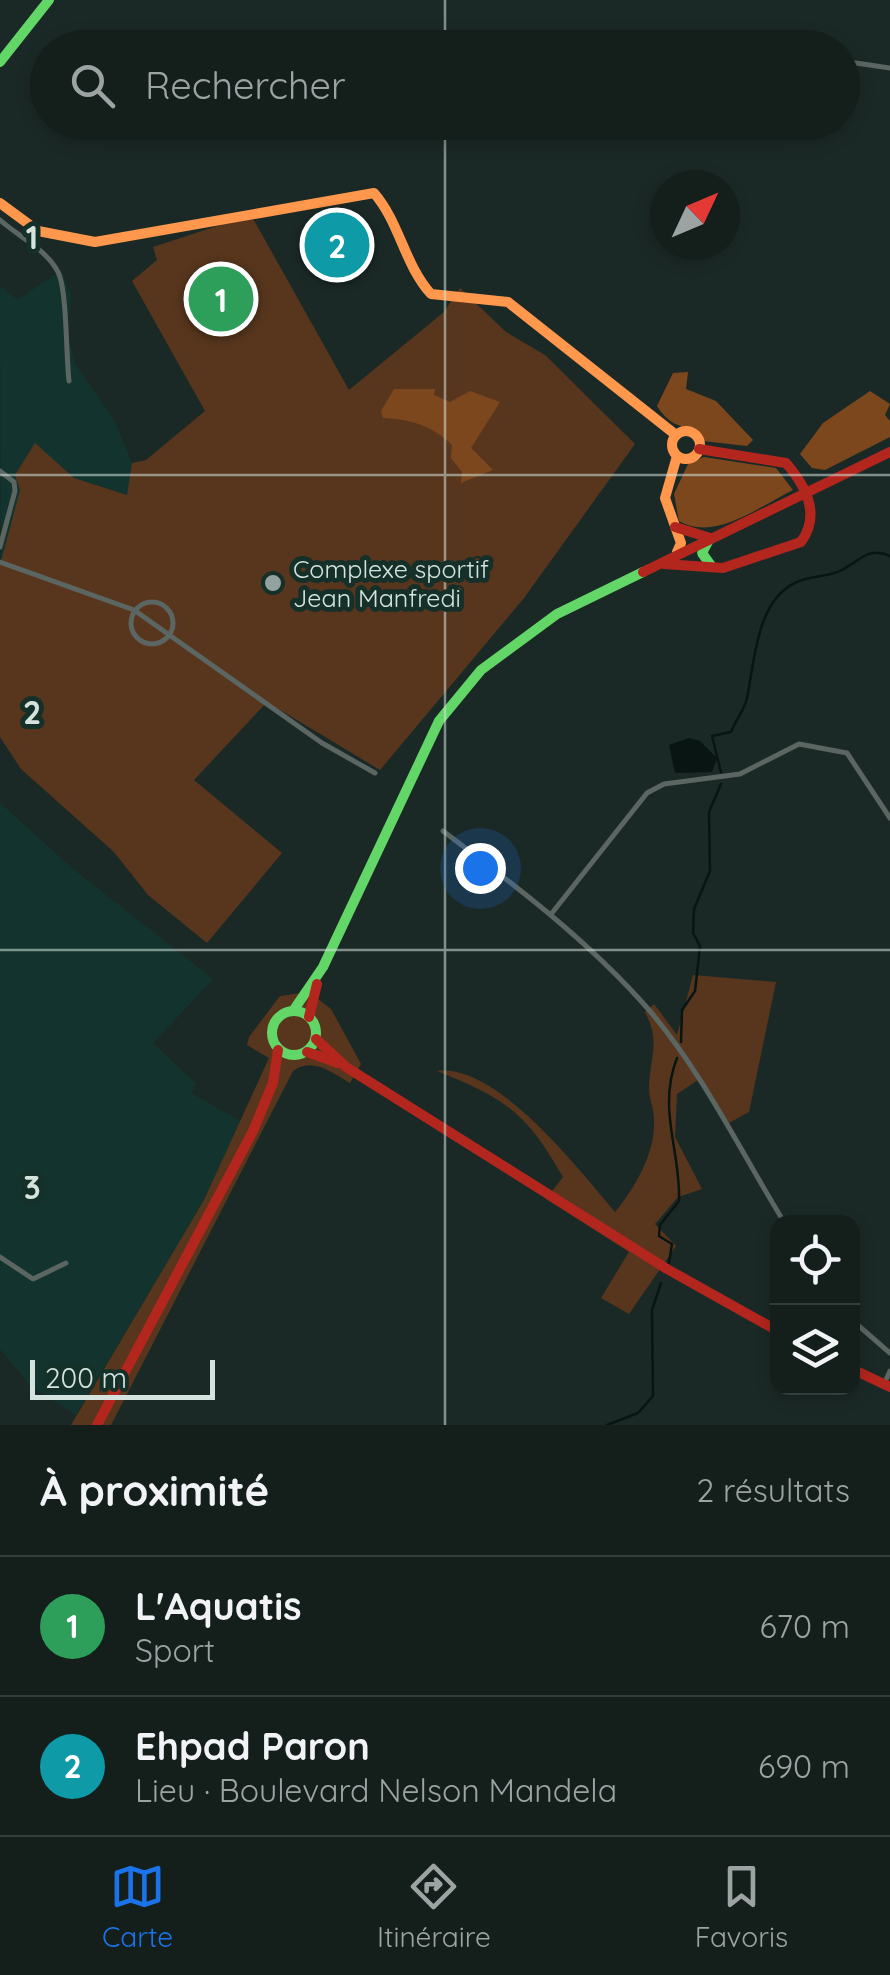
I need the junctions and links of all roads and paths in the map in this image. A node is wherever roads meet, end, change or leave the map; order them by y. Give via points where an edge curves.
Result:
1 (49, 0) edge
2 (40, 12) junction
3 (0, 54) edge
4 (0, 62) edge
5 (860, 64) edge
6 (890, 68) edge
7 (0, 203) edge
8 (0, 220) edge
9 (69, 381) dead end
10 (676, 434) junction
11 (699, 449) junction
12 (890, 452) edge
13 (678, 456) junction
14 (0, 471) edge
15 (675, 527) junction
16 (710, 538) junction
17 (0, 547) edge
18 (676, 554) junction
19 (0, 562) edge
20 (656, 565) junction
21 (712, 568) junction
22 (134, 610) junction
23 (169, 635) junction
24 (375, 773) dead end
25 (890, 818) edge
26 (443, 831) dead end
27 (552, 912) junction
28 (322, 967) junction
29 (292, 1011) junction
30 (310, 1017) junction
31 (316, 1039) junction
32 (278, 1050) junction
33 (307, 1052) junction
34 (293, 1056) junction
35 (346, 1067) junction
36 (273, 1084) junction
37 (780, 1215) edge
38 (0, 1257) edge
39 (66, 1263) dead end
40 (770, 1326) edge
41 (860, 1327) edge
42 (890, 1353) edge
43 (890, 1371) edge
44 (860, 1373) edge
45 (887, 1386) edge
46 (97, 1425) edge

1 - 2 main road
2 - 3 main road
2 - 4 main road
5 - 6 street
7 - 10 main road via 28,228 69,244 374,193 431,294 508,302
8 - 9 street via 58,270
10 - 11 main road via 693,433
10 - 13 main road via 672,448
11 - 13 main road via 690,458
11 - 21 main road via 786,462 814,519 801,542
12 - 16 main road
13 - 15 main road via 665,498
14 - 17 street via 15,491
15 - 16 main road
15 - 18 main road via 681,543
16 - 18 main road
16 - 21 main road via 702,553
18 - 20 main road
19 - 22 street
20 - 21 main road
20 - 28 main road via 527,632 459,694 420,756
22 - 23 street
22 - 23 street via 154,601 167,608 173,621
22 - 23 street via 130,623 139,640 152,644
23 - 24 street
25 - 27 street via 842,750 799,744 740,774 664,784 647,793
26 - 27 street
27 - 37 street via 681,1052
28 - 29 main road
28 - 30 main road
29 - 30 main road
29 - 32 main road via 274,1023
30 - 31 main road
31 - 33 main road
31 - 35 main road
32 - 34 main road
32 - 36 main road
33 - 34 main road
33 - 35 main road
34 - 36 main road
35 - 40 main road
36 - 46 main road
38 - 39 street via 32,1279
41 - 42 street
43 - 45 street
44 - 45 main road

